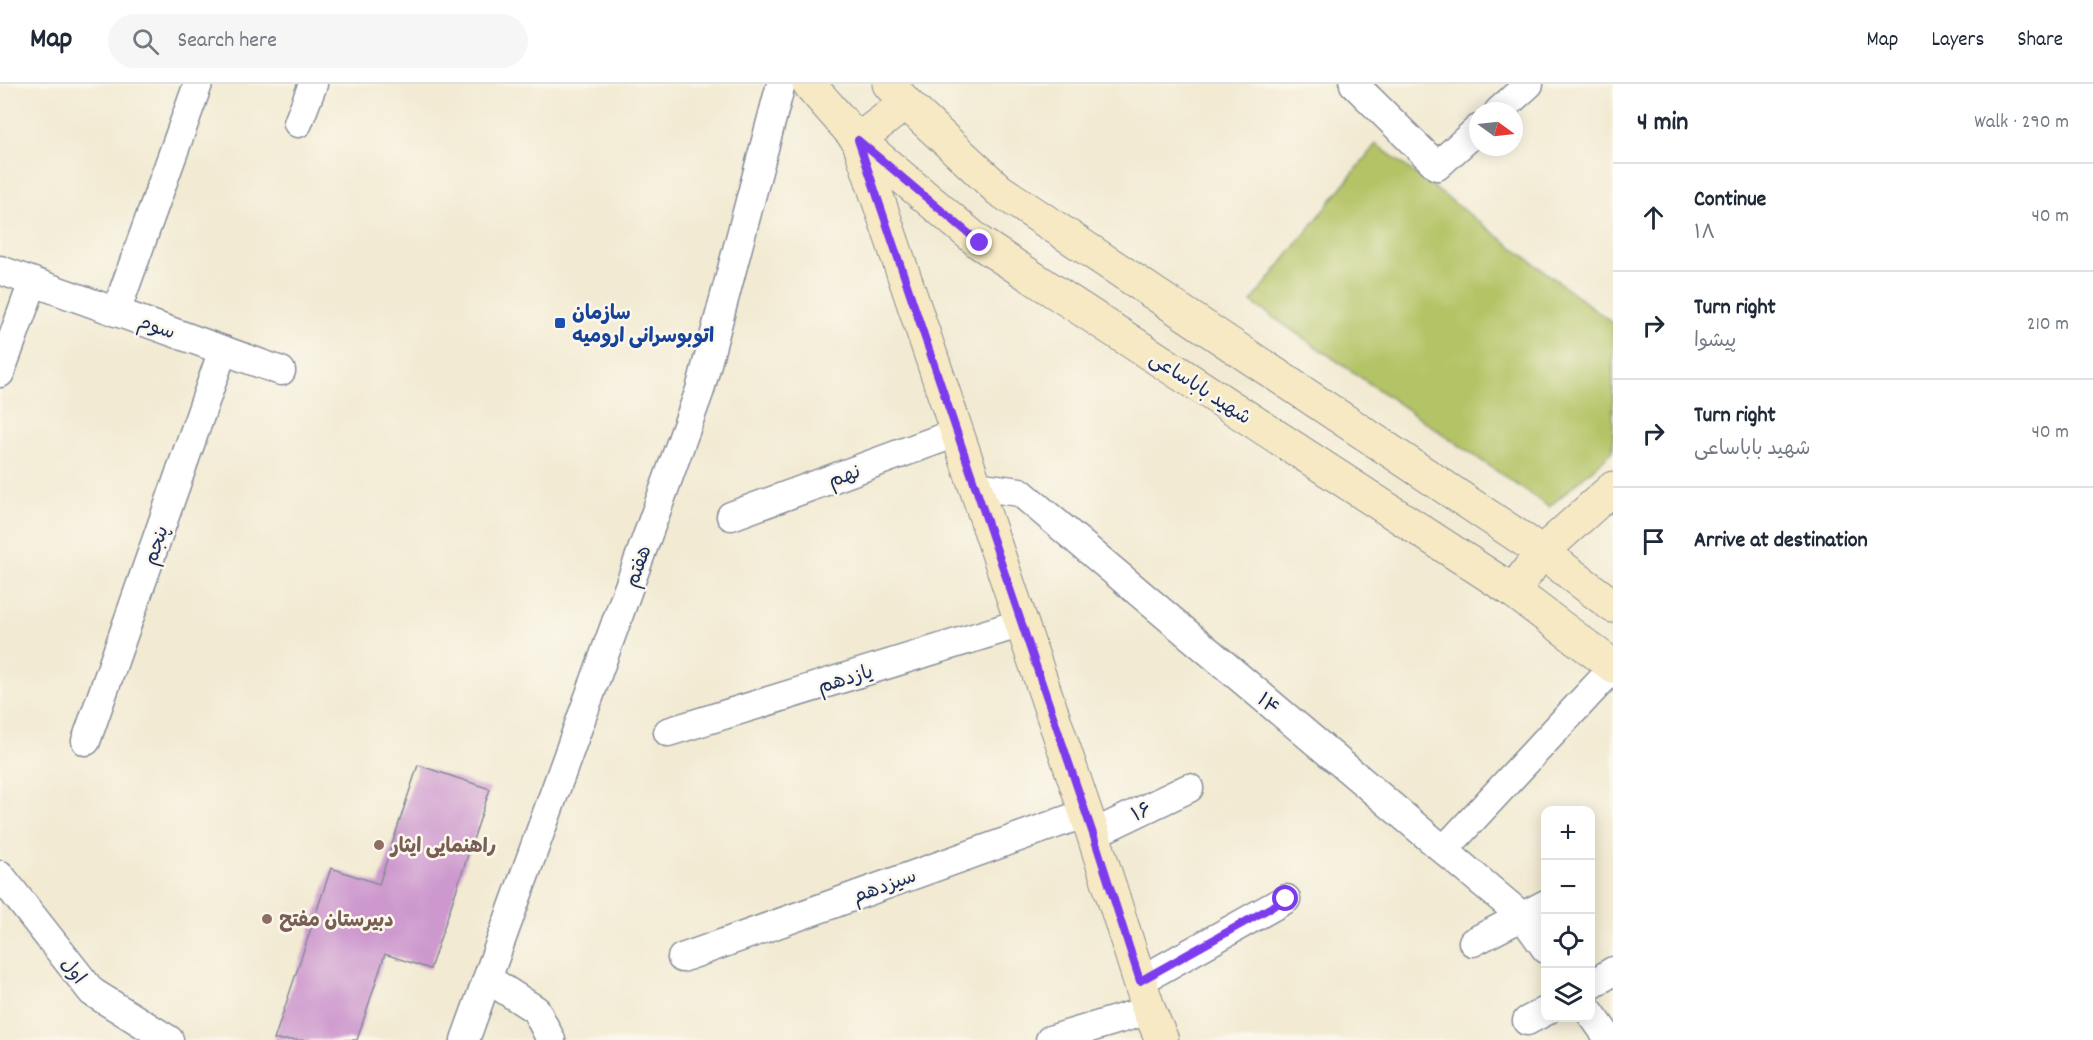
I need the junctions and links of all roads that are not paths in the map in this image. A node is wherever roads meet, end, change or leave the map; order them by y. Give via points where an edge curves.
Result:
1 (198, 84) edge
2 (312, 84) edge
3 (781, 84) edge
4 (809, 84) edge
5 (1354, 84) edge
6 (1529, 84) edge
7 (897, 94) edge
8 (1509, 102) edge
9 (298, 123) dead end
10 (1469, 137) edge
11 (858, 140) junction
12 (0, 270) edge
13 (33, 282) junction
14 (116, 312) junction
15 (223, 350) junction
16 (281, 371) dead end
17 (0, 373) edge
18 (956, 433) junction
19 (975, 486) junction
20 (1613, 488) edge
21 (731, 516) dead end
22 (1542, 552) junction
23 (1513, 591) junction
24 (1613, 606) edge
25 (1022, 623) junction
26 (1613, 667) edge
27 (668, 732) dead end
28 (86, 741) dead end
29 (1189, 788) dead end
30 (1090, 824) junction
31 (1444, 850) junction
32 (0, 875) edge
33 (1286, 899) dead end
34 (1534, 911) edge
35 (1541, 935) edge
36 (1473, 942) dead end
37 (682, 958) dead end
38 (1613, 972) edge
39 (489, 979) junction
40 (1595, 983) edge
41 (1144, 995) junction
42 (1595, 1019) edge
43 (169, 1040) edge
44 (465, 1040) edge
45 (551, 1040) edge
46 (1050, 1040) edge
47 (1162, 1040) edge
48 (1610, 1040) edge

1 - 14 street
2 - 9 street
3 - 39 street, هفتم via 700,390
4 - 11 main road, شهید باباساعی
5 - 10 street via 1437,166
6 - 8 street
7 - 11 main road
7 - 22 main road via 999,190
11 - 18 main road
11 - 23 main road, شهید باباساعی via 980,243
12 - 13 street, سوم
13 - 14 street, سوم
13 - 17 street
14 - 15 street, سوم
15 - 16 street, سوم
15 - 28 street, پنجم
18 - 19 main road
18 - 21 street, نهم
19 - 25 main road
19 - 31 street, ۱۴ via 1020,492
20 - 22 main road
22 - 23 main road
22 - 24 main road
23 - 26 main road, شهید باباساعی
25 - 27 street, یازدهم
25 - 30 main road
26 - 31 street
29 - 30 street, ۱۶
30 - 37 street, سیزدهم
30 - 41 main road
31 - 34 street, ۱۴
32 - 43 street, اول via 92,992
33 - 41 street
34 - 35 street, ۱۴
34 - 36 street
38 - 40 street
39 - 44 street, هفتم
39 - 45 street via 536,1010
41 - 46 street
41 - 47 main road
42 - 48 street

